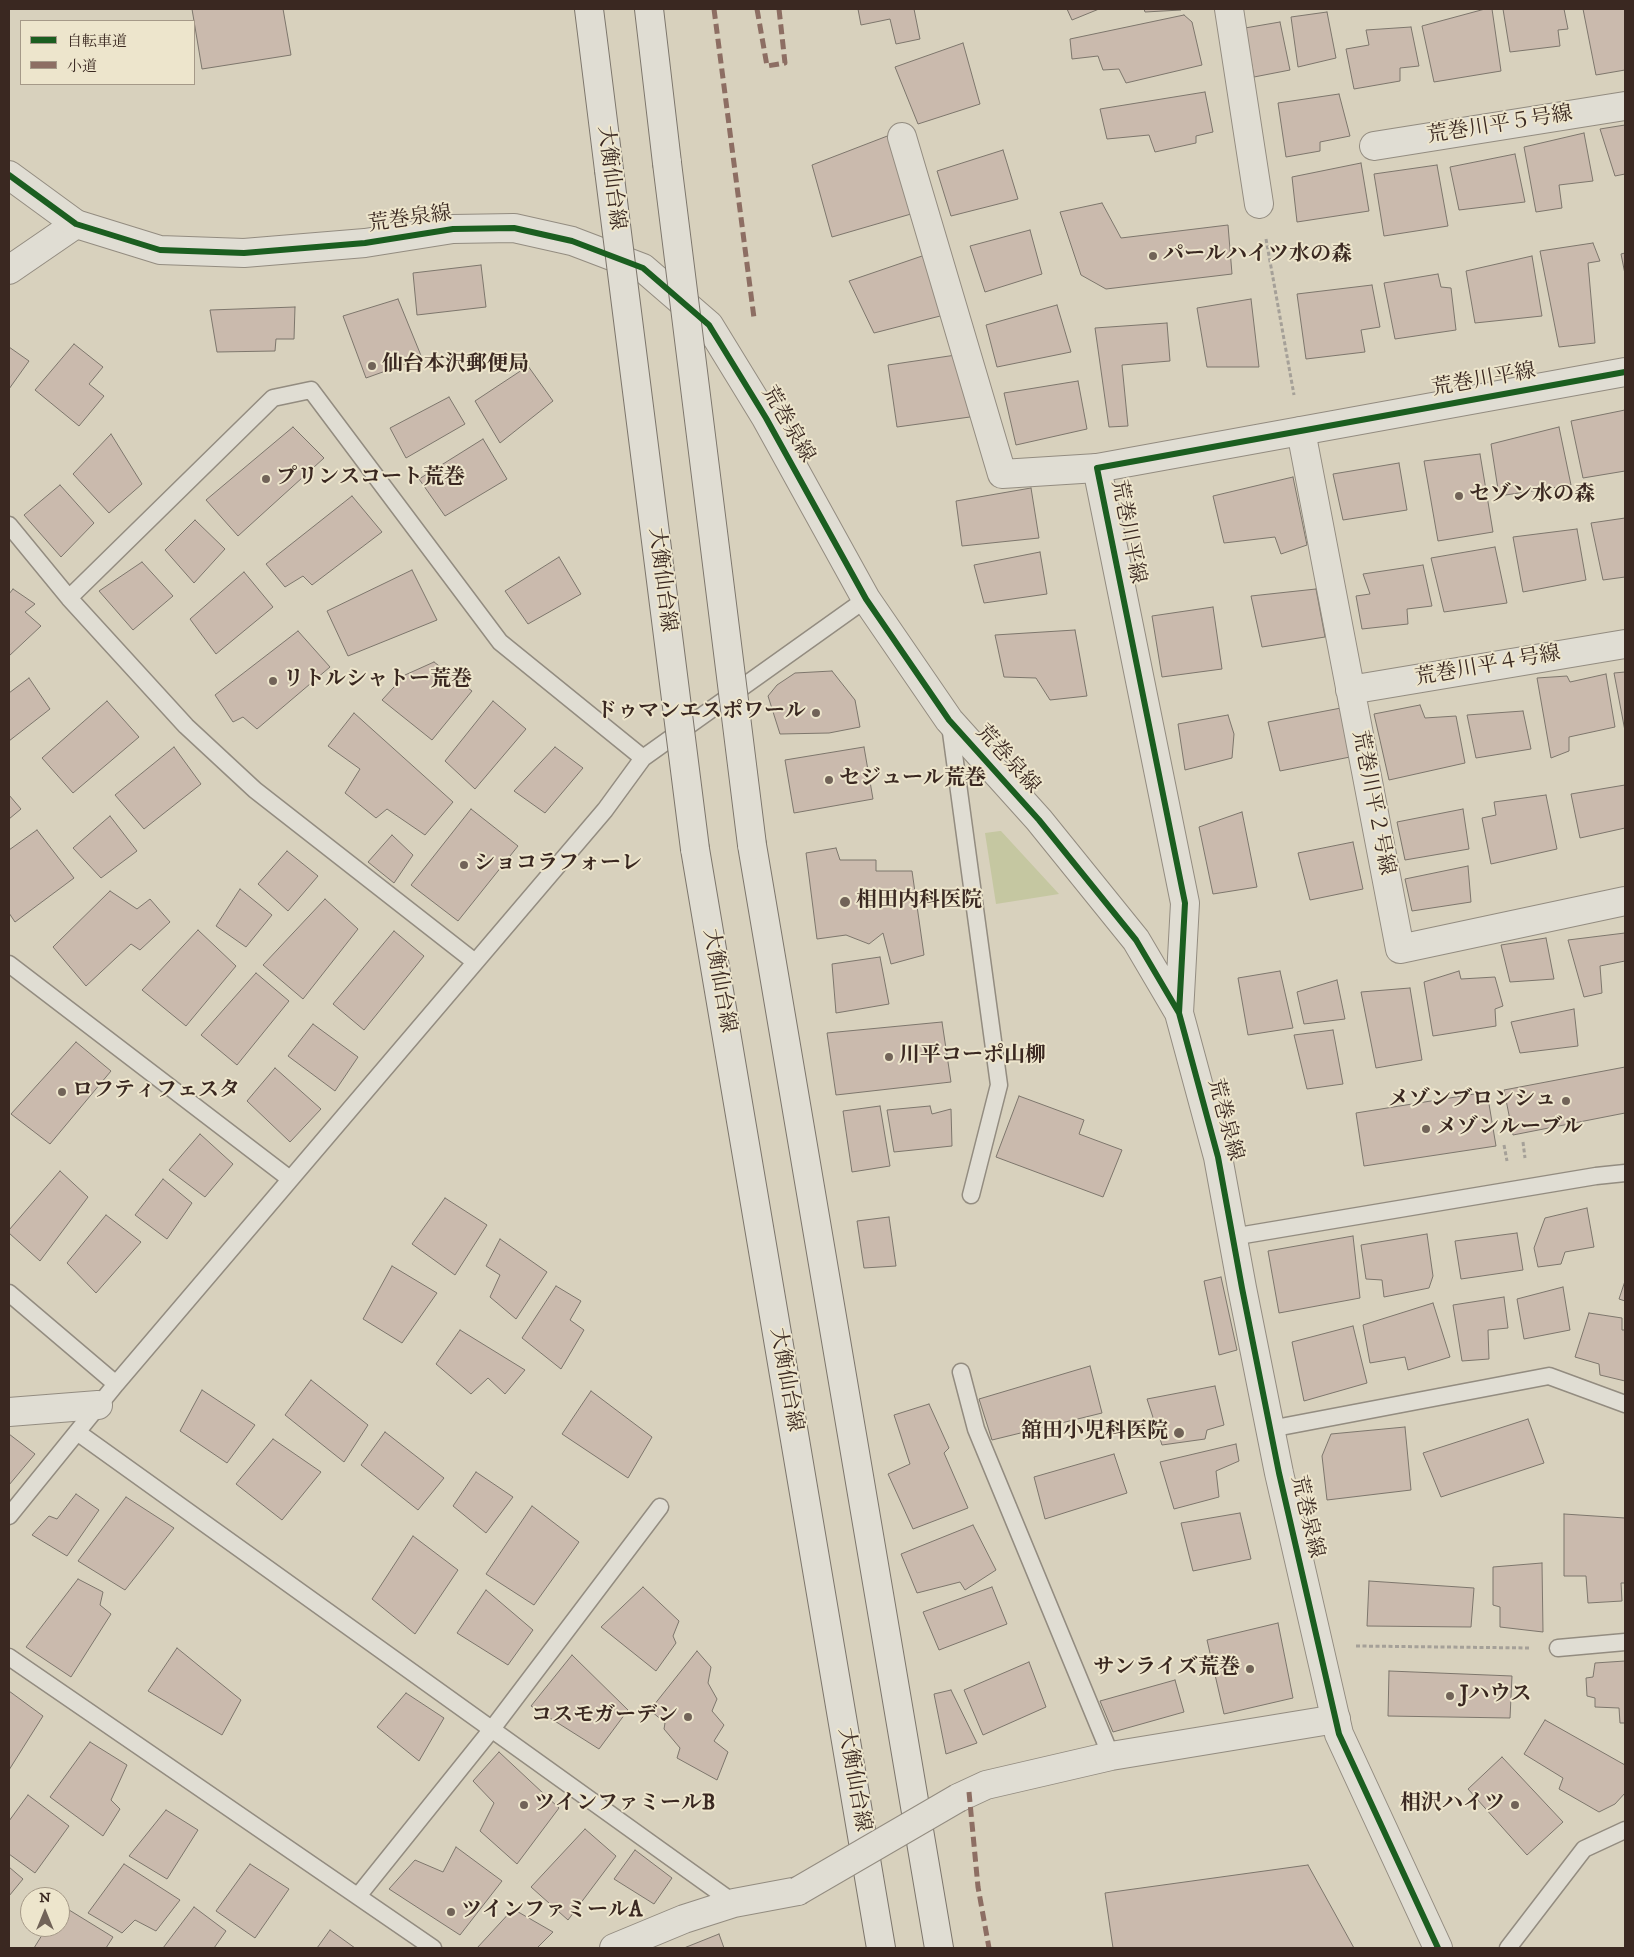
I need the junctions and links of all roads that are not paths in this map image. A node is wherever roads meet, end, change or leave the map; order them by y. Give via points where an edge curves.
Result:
1 (589, 9) edge
2 (649, 9) edge
3 (1229, 9) edge
4 (1625, 106) edge
5 (902, 137) dead end
6 (1374, 146) dead end
7 (9, 175) edge
8 (1259, 204) road end
9 (76, 224) junction
10 (9, 270) edge
11 (1625, 372) edge
12 (1301, 431) junction
13 (1097, 468) junction
14 (9, 524) edge
15 (69, 598) junction
16 (866, 599) junction
17 (1625, 644) edge
18 (1350, 690) junction
19 (949, 720) junction
20 (643, 758) junction
21 (1625, 901) edge
22 (475, 962) junction
23 (9, 964) edge
24 (1179, 1013) junction
25 (1625, 1173) edge
26 (290, 1179) junction
27 (971, 1195) dead end
28 (1232, 1237) junction
29 (9, 1292) edge
30 (961, 1372) dead end
31 (116, 1384) junction
32 (1625, 1404) edge
33 (98, 1405) junction
34 (9, 1412) edge
35 (1270, 1429) junction
36 (77, 1432) junction
37 (660, 1507) dead end
38 (9, 1516) edge
39 (1625, 1642) edge
40 (1558, 1648) road end
41 (9, 1657) edge
42 (1336, 1719) junction
43 (492, 1730) junction
44 (1111, 1756) junction
45 (1625, 1830) edge
46 (358, 1896) junction
47 (734, 1903) junction
48 (433, 1948) edge
49 (614, 1948) edge
50 (881, 1948) edge
51 (939, 1948) edge
52 (1438, 1948) edge
53 (1508, 1948) edge

1 - 50 street, 大衡仙台線, bridge via 695,849
2 - 51 street, bridge via 752,845
3 - 8 street
4 - 6 street, 荒巻川平５号線
5 - 13 street via 1002,474
7 - 9 street, 荒巻泉線
9 - 10 street
9 - 16 street, 荒巻泉線 via 160,250 244,253 365,243 453,229 514,228 572,241 642,268 709,325 766,418
11 - 12 street, 荒巻川平線
12 - 13 street, 荒巻川平線
12 - 18 street, 荒巻川平２号線
13 - 24 street, 荒巻川平線 via 1185,903
14 - 15 lane
15 - 20 lane via 273,398 311,390 500,642
15 - 22 lane via 186,726 255,790
16 - 19 street, 荒巻泉線
16 - 20 lane
17 - 18 street, 荒巻川平４号線
18 - 21 street, 荒巻川平２号線 via 1400,949
19 - 24 street, 荒巻泉線 via 1038,820 1136,940
19 - 27 lane via 999,1085
20 - 22 lane via 605,810
22 - 26 lane
23 - 26 lane
24 - 28 street, 荒巻泉線 via 1218,1157
25 - 28 lane
26 - 31 lane
28 - 35 street, 荒巻泉線
29 - 31 lane
30 - 44 lane via 976,1429
31 - 33 lane
32 - 35 lane via 1549,1376
33 - 34 street
33 - 36 lane
35 - 42 street, 荒巻泉線
36 - 38 lane
36 - 43 lane
37 - 43 lane
39 - 40 lane
41 - 46 lane
42 - 44 street
42 - 52 street, 荒巻泉線
43 - 46 lane
43 - 47 lane
44 - 47 street, bridge via 986,1785 798,1891
45 - 53 lane via 1584,1849
46 - 48 lane
47 - 49 street via 684,1919

